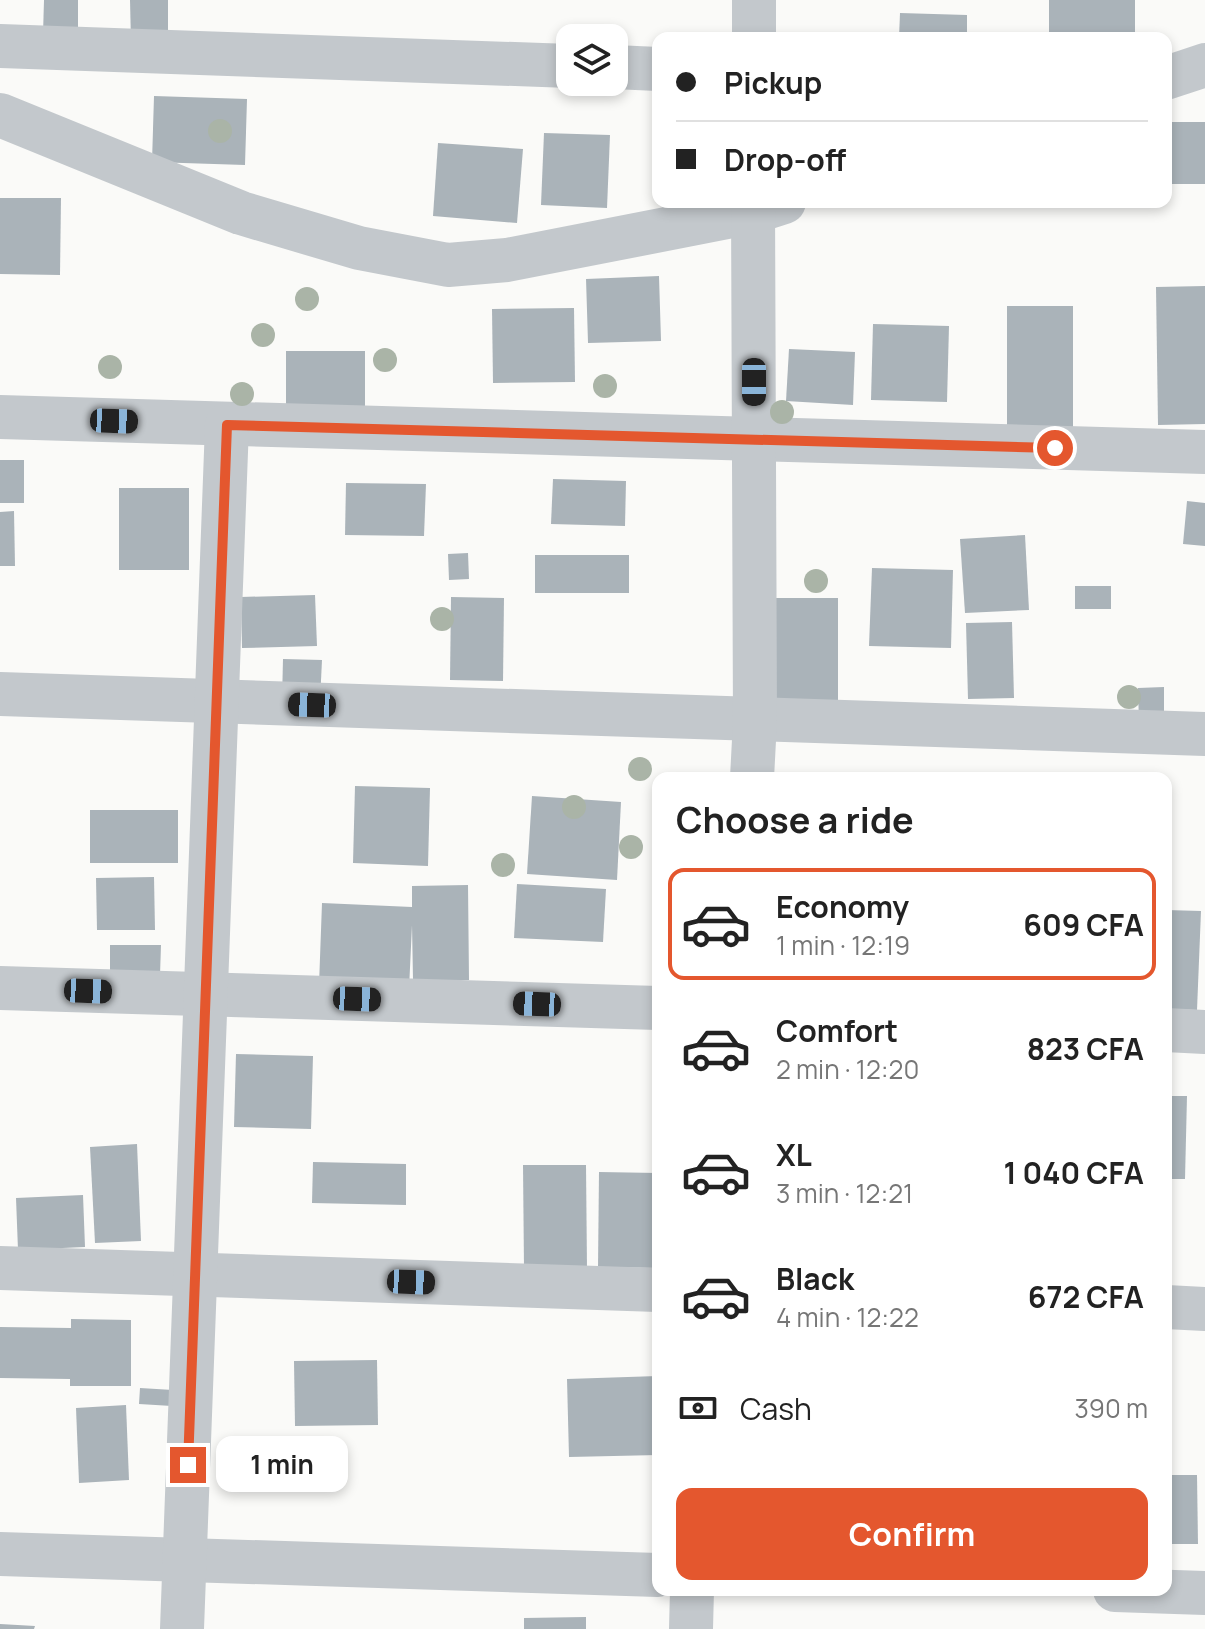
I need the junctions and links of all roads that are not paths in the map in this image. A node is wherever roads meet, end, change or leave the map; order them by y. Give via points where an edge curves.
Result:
1 (754, 0) edge
2 (754, 32) edge
3 (0, 46) edge
4 (1205, 65) edge
5 (556, 66) edge
6 (628, 68) edge
7 (652, 69) edge
8 (1172, 76) edge
9 (0, 115) edge
10 (750, 208) edge
11 (764, 208) edge
12 (0, 417) edge
13 (227, 425) junction
14 (754, 438) junction
15 (1205, 452) edge
16 (0, 694) edge
17 (217, 701) junction
18 (755, 721) junction
19 (1205, 734) edge
20 (752, 772) edge
21 (0, 988) edge
22 (206, 995) junction
23 (652, 1008) edge
24 (1172, 1030) edge
25 (1205, 1032) edge
26 (0, 1268) edge
27 (195, 1275) junction
28 (652, 1290) edge
29 (1172, 1307) edge
30 (1205, 1309) edge
31 (0, 1554) edge
32 (184, 1560) junction
33 (652, 1575) edge
34 (1172, 1592) edge
35 (1205, 1593) edge
36 (692, 1596) edge
37 (182, 1629) edge
38 (691, 1629) edge

1 - 2 street
3 - 5 street
4 - 8 street
6 - 7 street
9 - 10 street via 241,213 359,248 448,265 507,260
11 - 14 street
12 - 13 street
13 - 14 street
13 - 17 street
14 - 15 street
14 - 18 street
16 - 17 street
17 - 18 street
17 - 22 street
18 - 19 street
18 - 20 street
21 - 22 street
22 - 23 street
22 - 27 street
24 - 25 street
26 - 27 street
27 - 28 street
27 - 32 street
29 - 30 street
31 - 32 street
32 - 33 street
32 - 37 street
34 - 35 street
36 - 38 street

